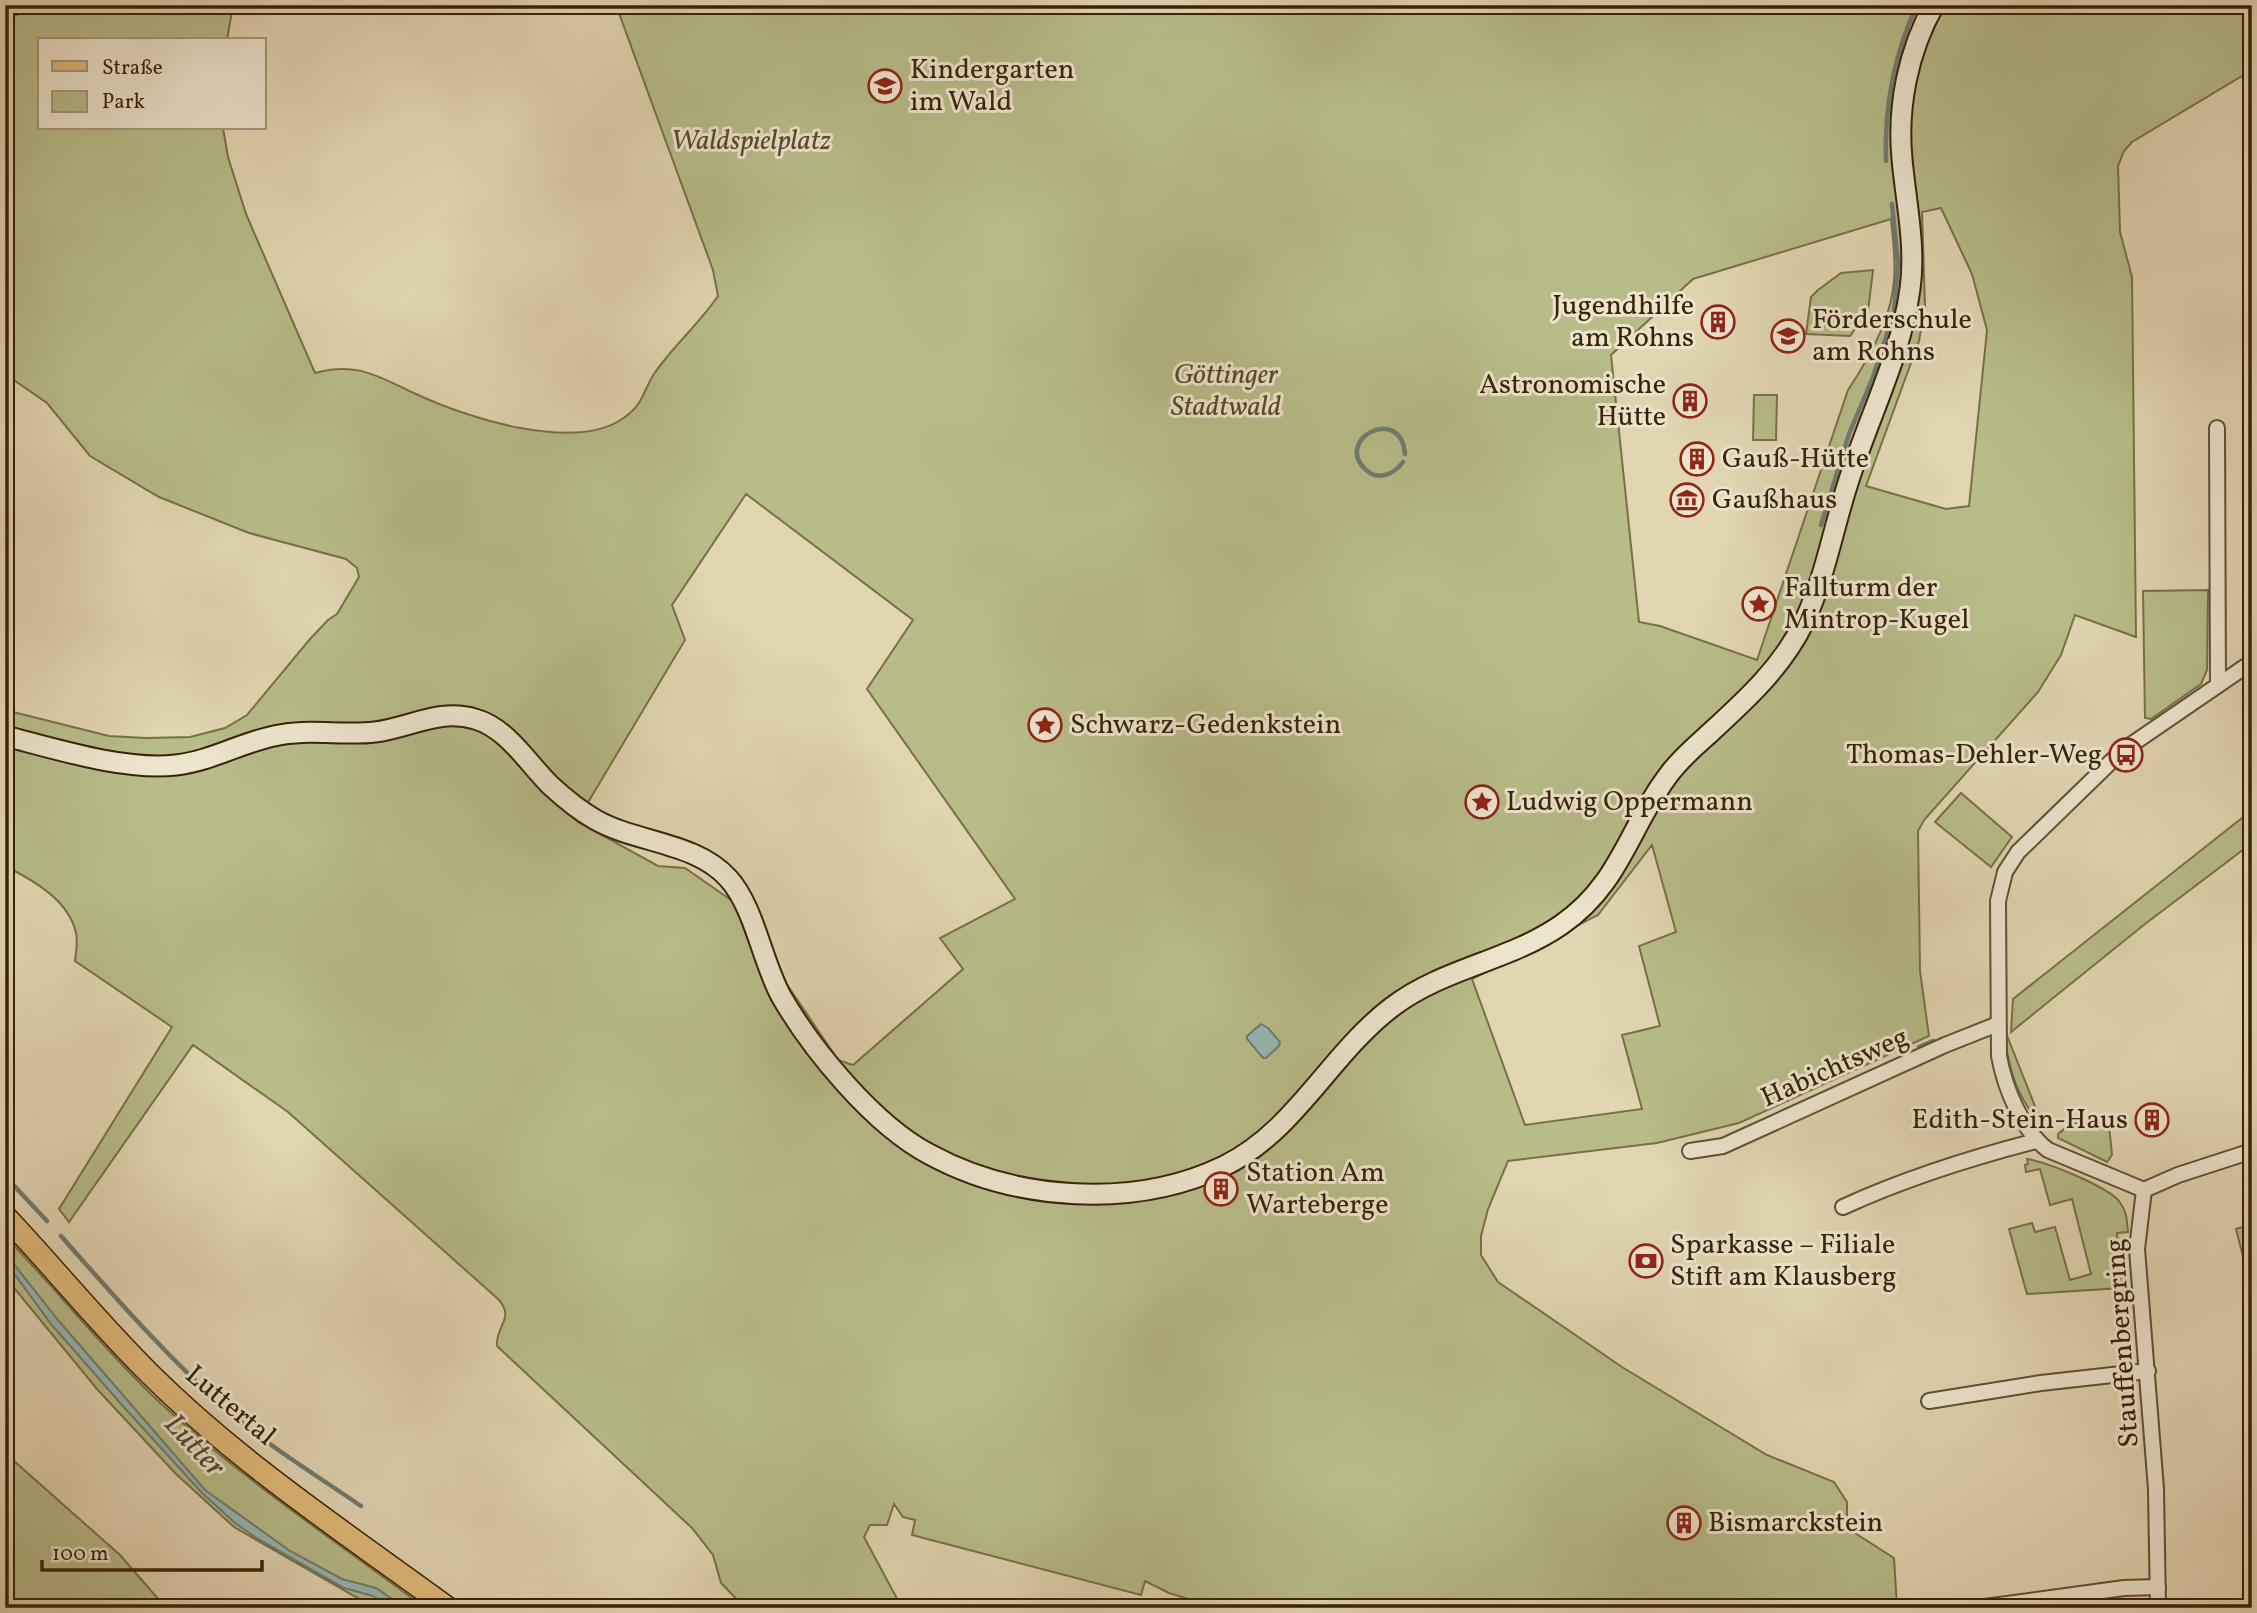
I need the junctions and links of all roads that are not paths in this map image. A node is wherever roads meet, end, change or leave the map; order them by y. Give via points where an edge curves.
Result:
1 (1934, 5) edge
2 (2217, 428) dead end
3 (2252, 662) edge
4 (2218, 685) junction
5 (5, 736) edge
6 (1998, 1024) junction
7 (2036, 1141) junction
8 (1690, 1151) dead end
9 (2252, 1151) edge
10 (2144, 1190) junction
11 (1843, 1207) dead end
12 (5, 1216) edge
13 (2148, 1370) junction
14 (1929, 1401) dead end
15 (2158, 1587) junction
16 (448, 1608) edge
17 (1977, 1608) edge
18 (2158, 1608) edge

1 - 5 street via 1912,55 1903,96 1900,150 1912,268 1904,323 1821,576 1792,644 1751,695 1664,779 1619,864 1581,910 1533,941 1426,983 1396,1003 1356,1039 1278,1128 1229,1164 1198,1177 1107,1194 1040,1191 1005,1184 929,1154 897,1134 808,1037 784,1001 730,879 702,858 636,837 578,809 505,737 473,718 436,716 373,732 278,734 208,759 167,766 108,760
2 - 4 street
3 - 4 street
4 - 6 street via 2122,751 2011,862 1998,901
6 - 7 street via 2002,1074
6 - 8 street, Habichtsweg via 1723,1146
7 - 10 street
7 - 11 street via 1919,1177
9 - 10 street
10 - 13 street, Stauffenbergring via 2137,1249
12 - 16 main road, Luttertal via 152,1376 200,1419
13 - 14 street
13 - 15 street, Stauffenbergring via 2157,1489
15 - 17 street
15 - 18 street, Stauffenbergring

